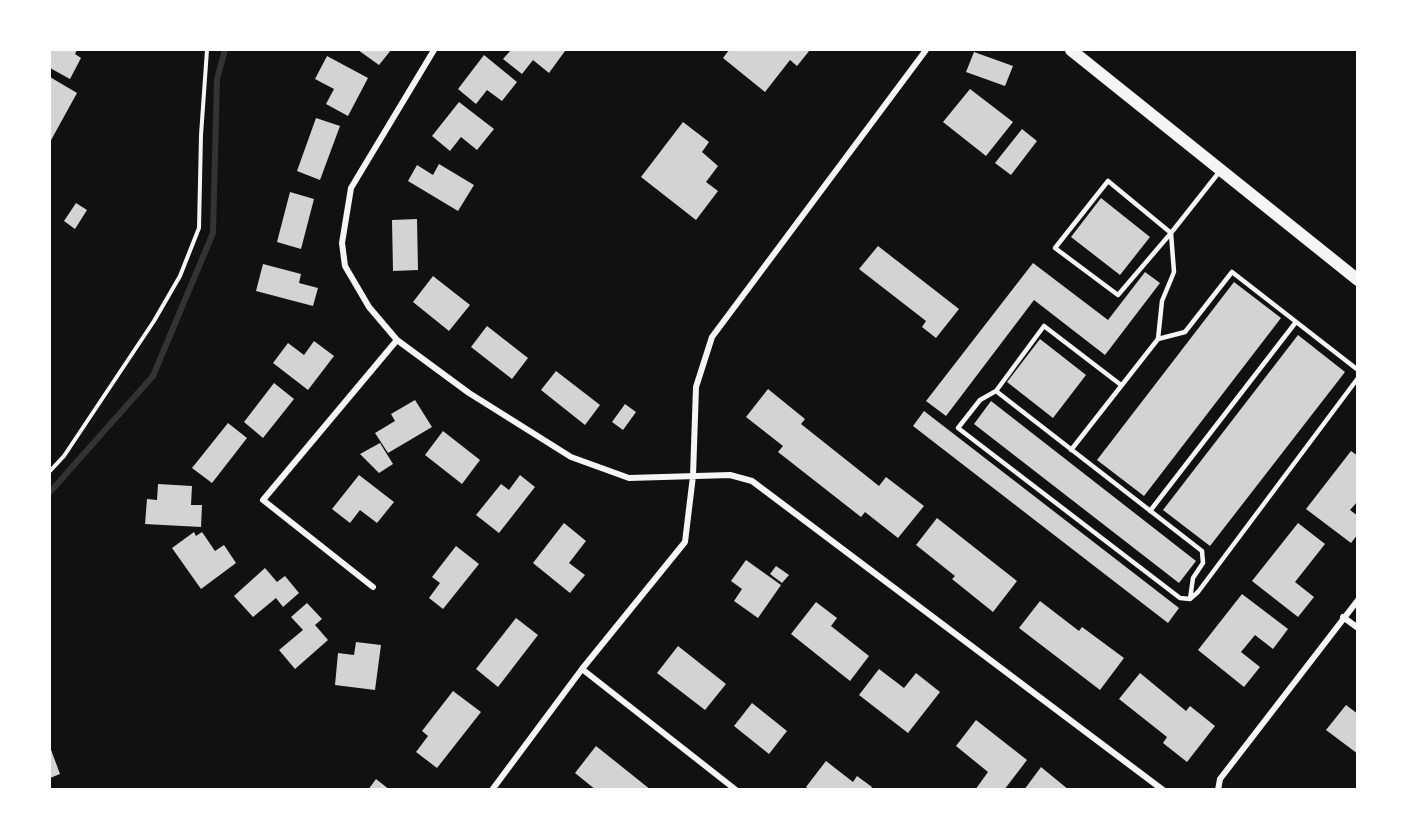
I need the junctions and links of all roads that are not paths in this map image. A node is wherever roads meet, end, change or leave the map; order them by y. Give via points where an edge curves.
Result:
1 (434, 50) edge
2 (926, 50) edge
3 (1071, 50) edge
4 (1221, 170) junction
5 (1172, 233) junction
6 (1358, 280) edge
7 (1296, 322) junction
8 (1158, 339) junction
9 (397, 340) junction
10 (1358, 370) edge
11 (1358, 378) edge
12 (1122, 386) junction
13 (996, 391) junction
14 (1071, 450) junction
15 (693, 476) junction
16 (1150, 511) junction
17 (373, 587) dead end
18 (1190, 599) junction
19 (1358, 600) edge
20 (1343, 617) junction
21 (1358, 628) edge
22 (582, 669) junction
23 (492, 789) edge
24 (736, 789) edge
25 (1164, 789) edge
26 (1218, 789) edge

1 - 9 street via 351,188 342,243 345,266 369,307
2 - 15 street via 712,337 696,387
3 - 4 main road
4 - 5 lane
4 - 6 main road
5 - 5 lane via 1108,181 1055,248 1118,295
5 - 8 lane via 1174,272 1162,301
7 - 8 lane via 1232,272 1185,332
7 - 10 lane
7 - 16 lane
8 - 12 lane
9 - 15 street via 469,393 571,458 628,478
9 - 17 street via 263,500
11 - 18 lane
12 - 13 lane via 1044,326
12 - 14 lane
13 - 14 lane
13 - 18 lane via 980,400 958,428 1180,598
14 - 16 lane
15 - 22 street via 685,542
15 - 25 street via 752,480
16 - 18 lane via 1202,551 1203,563 1193,578
19 - 20 street
20 - 21 street
20 - 26 street via 1220,779
22 - 23 street
22 - 24 street

